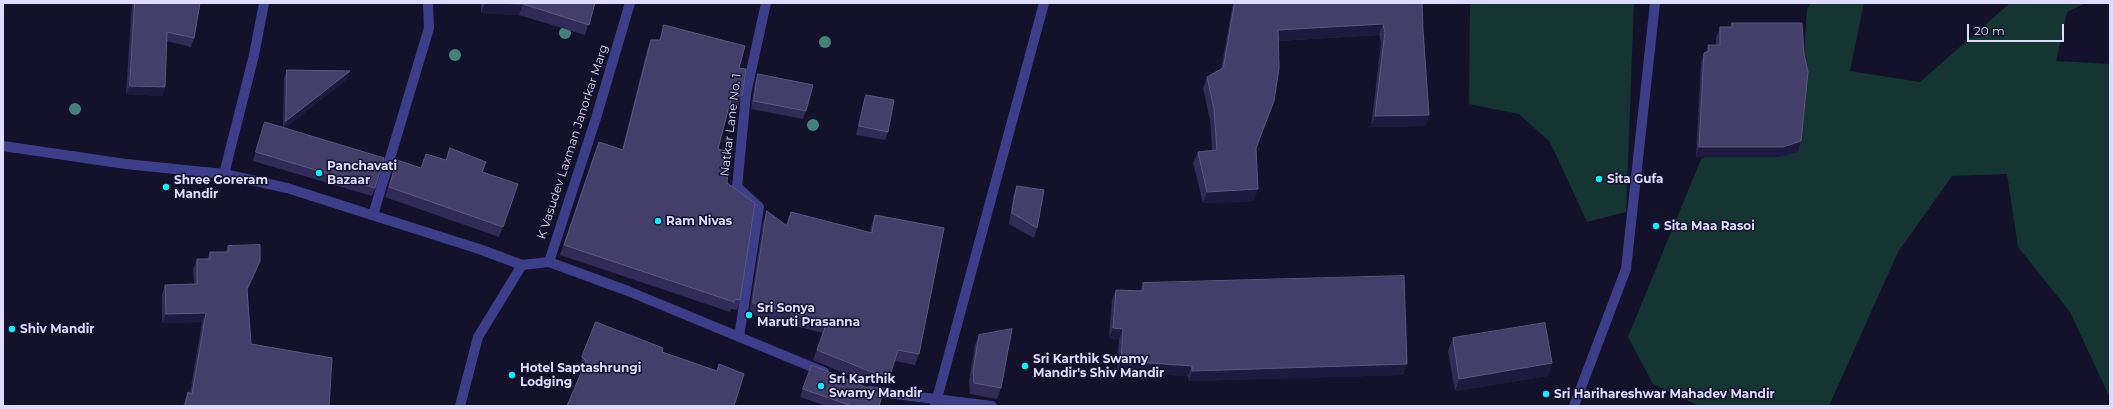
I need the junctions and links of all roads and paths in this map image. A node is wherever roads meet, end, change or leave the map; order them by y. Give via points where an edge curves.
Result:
1 (264, 3) edge
2 (428, 3) edge
3 (630, 3) edge
4 (766, 3) edge
5 (1044, 3) edge
6 (1655, 3) edge
7 (3, 146) edge
8 (224, 174) junction
9 (373, 216) junction
10 (549, 262) junction
11 (522, 265) junction
12 (739, 337) junction
13 (832, 375) edge
14 (860, 387) edge
15 (936, 403) edge
16 (460, 406) edge
17 (992, 406) edge
18 (1574, 406) edge

1 - 8 street via 254,55
2 - 9 street via 429,28
3 - 10 street, K Vasudev Laxman Janorkar Marg
4 - 12 street, Natkar Lane No. 1 via 746,94 736,187 760,206
5 - 15 street
6 - 18 street via 1626,268
7 - 8 street via 126,164
8 - 9 street via 287,188
9 - 11 street
10 - 11 street
10 - 12 street via 628,291
11 - 16 street via 478,337
12 - 13 street
14 - 15 street
15 - 17 street

